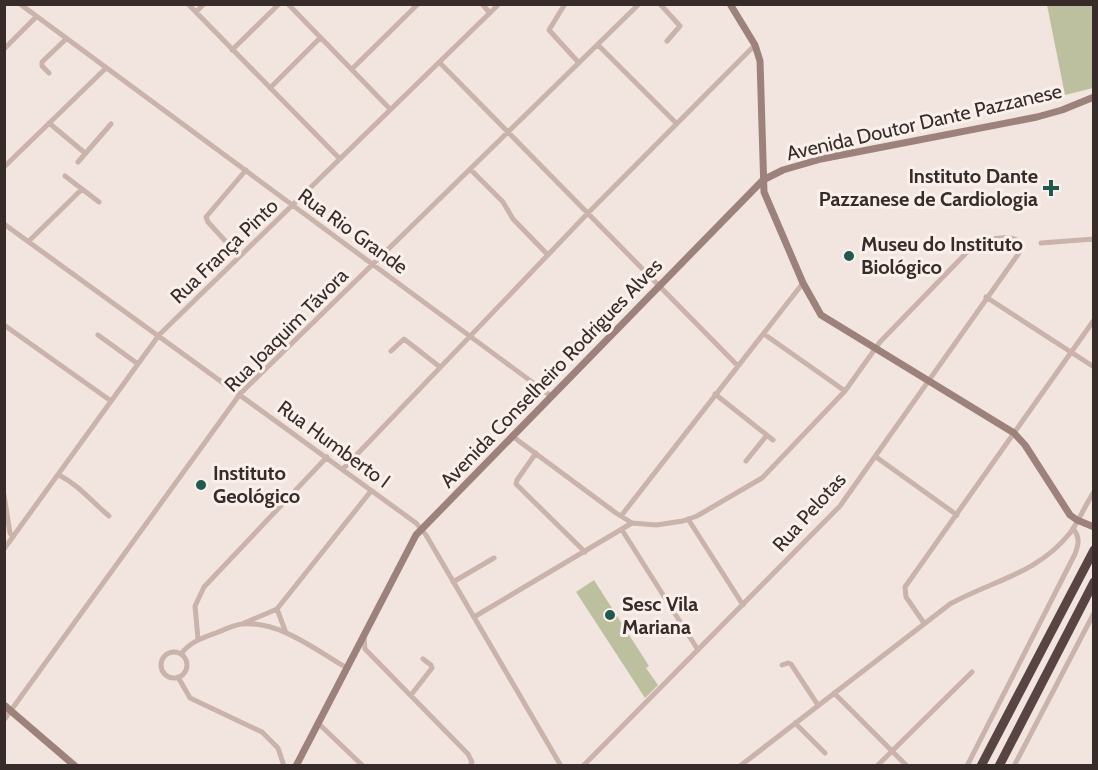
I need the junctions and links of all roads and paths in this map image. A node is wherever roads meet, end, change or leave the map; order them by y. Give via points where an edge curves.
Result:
1 (20, 4) edge
2 (188, 4) edge
3 (204, 4) edge
4 (279, 4) edge
5 (418, 4) edge
6 (482, 4) edge
7 (499, 4) edge
8 (565, 4) edge
9 (639, 4) edge
10 (660, 4) edge
11 (730, 4) edge
12 (289, 5) edge
13 (196, 12) junction
14 (490, 13) junction
15 (36, 17) junction
16 (320, 38) junction
17 (66, 39) junction
18 (667, 41) dead end
19 (598, 45) junction
20 (755, 45) junction
21 (4, 49) edge
22 (232, 50) junction
23 (440, 63) junction
24 (579, 63) junction
25 (106, 68) junction
26 (352, 69) junction
27 (49, 73) dead end
28 (270, 88) junction
29 (1094, 97) edge
30 (390, 109) junction
31 (49, 123) junction
32 (676, 123) junction
33 (111, 124) dead end
34 (508, 132) junction
35 (85, 153) junction
36 (340, 159) junction
37 (78, 162) dead end
38 (4, 167) edge
39 (470, 169) junction
40 (246, 170) junction
41 (65, 176) dead end
42 (763, 180) junction
43 (82, 189) junction
44 (99, 202) dead end
45 (292, 205) junction
46 (588, 213) junction
47 (4, 224) edge
48 (1094, 239) edge
49 (29, 241) junction
50 (1041, 243) dead end
51 (548, 255) junction
52 (239, 256) junction
53 (373, 264) junction
54 (803, 283) junction
55 (660, 286) junction
56 (986, 297) junction
57 (1094, 320) edge
58 (4, 325) edge
59 (764, 334) junction
60 (98, 335) dead end
61 (159, 335) junction
62 (470, 336) junction
63 (876, 348) junction
64 (391, 351) dead end
65 (1071, 352) junction
66 (138, 364) junction
67 (738, 366) junction
68 (440, 367) junction
69 (1094, 367) edge
70 (929, 380) junction
71 (845, 391) junction
72 (240, 394) junction
73 (715, 394) junction
74 (551, 396) junction
75 (111, 401) junction
76 (1014, 433) junction
77 (767, 435) junction
78 (512, 436) junction
79 (773, 440) dead end
80 (536, 453) junction
81 (327, 457) junction
82 (876, 457) junction
83 (746, 461) dead end
84 (343, 469) junction
85 (59, 475) junction
86 (371, 490) junction
87 (1094, 492) edge
88 (4, 495) edge
89 (957, 515) junction
90 (109, 516) dead end
91 (621, 516) junction
92 (688, 519) junction
93 (633, 522) junction
94 (1080, 522) junction
95 (1094, 527) edge
96 (1073, 528) junction
97 (421, 529) junction
98 (622, 530) junction
99 (13, 537) junction
100 (4, 549) edge
101 (1094, 550) edge
102 (585, 552) junction
103 (494, 558) dead end
104 (453, 582) junction
105 (1094, 582) edge
106 (743, 605) junction
107 (277, 609) junction
108 (1094, 613) edge
109 (474, 617) junction
110 (924, 623) junction
111 (240, 624) junction
112 (286, 633) junction
113 (364, 636) junction
114 (198, 639) junction
115 (365, 649) junction
116 (698, 650) junction
117 (181, 654) junction
118 (354, 655) junction
119 (423, 659) dead end
120 (782, 665) dead end
121 (347, 668) junction
122 (972, 672) dead end
123 (178, 677) junction
124 (834, 693) junction
125 (411, 695) junction
126 (4, 705) edge
127 (818, 705) junction
128 (11, 711) junction
129 (4, 720) edge
130 (318, 723) junction
131 (795, 723) junction
132 (892, 751) junction
133 (825, 753) dead end
134 (1016, 764) edge
135 (75, 765) edge
136 (284, 765) edge
137 (296, 765) edge
138 (363, 765) edge
139 (470, 765) edge
140 (561, 765) edge
141 (584, 765) edge
142 (740, 765) edge
143 (877, 765) edge
144 (907, 765) edge
145 (967, 765) edge
146 (981, 765) edge
147 (999, 765) edge

1 - 15 street, Rua Rio Grande
2 - 13 street
3 - 13 street
4 - 22 street
5 - 26 street
6 - 14 street
7 - 14 street, Rua França Pinto
8 - 24 street via 549,30
9 - 19 street, Rua Joaquim Távora
10 - 18 street via 680,24
11 - 20 street
12 - 16 street
13 - 22 street
14 - 23 street, Rua França Pinto
15 - 17 street, Rua Rio Grande
15 - 21 street
16 - 26 street
16 - 28 street
17 - 25 street, Rua Rio Grande
17 - 27 street via 42,62
19 - 24 street, Rua Joaquim Távora
19 - 32 street
20 - 32 street
20 - 42 street via 760,61
22 - 28 street
23 - 30 street, Rua França Pinto
23 - 34 street
24 - 34 street, Rua Joaquim Távora
25 - 31 street
25 - 40 street, Rua Rio Grande
26 - 30 street
28 - 36 street
29 - 42 street, Avenida Doutor Dante Pazzanese via 1055,113 821,159
30 - 36 street, Rua França Pinto
31 - 35 street
31 - 38 street
32 - 46 street
33 - 35 street
34 - 39 street, Rua Joaquim Távora
34 - 46 street
35 - 37 street
36 - 45 street, Rua França Pinto
39 - 51 street
39 - 53 street, Rua Joaquim Távora
40 - 45 street, Rua Rio Grande
40 - 52 street via 206,216
41 - 43 street
42 - 54 street via 764,192
42 - 55 street, Avenida Conselheiro Rodrigues Alves
43 - 44 street
43 - 49 street
45 - 52 street, Rua França Pinto
45 - 53 street, Rua Rio Grande
46 - 51 street
46 - 55 street
47 - 49 street, Rua Humberto I
48 - 50 street
49 - 61 street, Rua Humberto I
51 - 62 street
52 - 61 street, Rua França Pinto
53 - 62 street, Rua Rio Grande
53 - 72 street, Rua Joaquim Távora
54 - 59 street
54 - 63 street via 821,315
55 - 67 street
55 - 74 street, Avenida Conselheiro Rodrigues Alves
56 - 63 street, Rua Pelotas via 1022,243 1015,239 979,242
56 - 65 street
56 - 70 street, Rua Pelotas
57 - 65 street
58 - 75 street
59 - 67 street
59 - 71 street
60 - 66 street
61 - 66 street, Rua França Pinto
61 - 72 street, Rua Humberto I
62 - 68 street
62 - 74 street, Rua Rio Grande
63 - 70 street
63 - 71 street
64 - 68 street via 403,339
65 - 69 street
65 - 76 street
66 - 75 street, Rua França Pinto
67 - 73 street
68 - 84 street
70 - 76 street
70 - 82 street, Rua Pelotas
71 - 92 street via 762,478
72 - 81 street, Rua Humberto I
72 - 128 street, Rua Joaquim Távora
73 - 77 street
73 - 91 street
74 - 78 street, Avenida Conselheiro Rodrigues Alves
75 - 85 street, Rua França Pinto
76 - 89 street
76 - 94 street via 1069,513
77 - 79 street
77 - 83 street
78 - 80 street
78 - 97 street, Avenida Conselheiro Rodrigues Alves
80 - 91 street
80 - 102 street via 516,484
81 - 84 street, Rua Humberto I
81 - 114 street via 204,587 195,606
82 - 89 street
82 - 106 street, Rua Pelotas via 833,514
84 - 86 street, Rua Humberto I
85 - 90 street via 81,488
85 - 99 street, Rua França Pinto
86 - 97 street, Rua Humberto I
86 - 107 street
87 - 94 street
88 - 99 street
89 - 110 street via 905,587 906,597
91 - 93 street
92 - 93 street via 656,525
92 - 106 street
93 - 98 street
94 - 95 street
94 - 96 street
96 - 110 street via 1038,563 968,594
96 - 145 street via 1079,541 1075,554
97 - 104 street, Rua Humberto I
97 - 113 street, Avenida Conselheiro Rodrigues Alves
98 - 102 street
98 - 116 street
99 - 100 street, Rua França Pinto
101 - 146 highway
102 - 109 street
103 - 104 street
104 - 109 street, Rua Humberto I
105 - 147 highway
106 - 116 street, Rua Pelotas
107 - 111 street
107 - 112 street
108 - 134 street
109 - 140 street, Rua Humberto I
110 - 124 street
111 - 112 street via 272,626
111 - 114 street
112 - 121 street
113 - 115 street
113 - 118 street, Avenida Conselheiro Rodrigues Alves
114 - 117 street
115 - 118 street
115 - 125 street
116 - 141 street, Rua Pelotas
117 - 123 street via 187,665
117 - 123 street via 169,653 161,665 166,674
118 - 121 street, Avenida Conselheiro Rodrigues Alves
119 - 125 street via 432,668
120 - 127 street via 791,664
121 - 130 street, Avenida Conselheiro Rodrigues Alves
122 - 132 street
123 - 136 street via 190,699 251,726 271,740
124 - 127 street
124 - 132 street
125 - 139 street via 468,754
126 - 128 street
127 - 131 street
128 - 129 street, Rua Joaquim Távora
128 - 135 street
130 - 137 street, Avenida Conselheiro Rodrigues Alves
130 - 138 street
131 - 133 street
131 - 142 street
132 - 143 street
132 - 144 street

